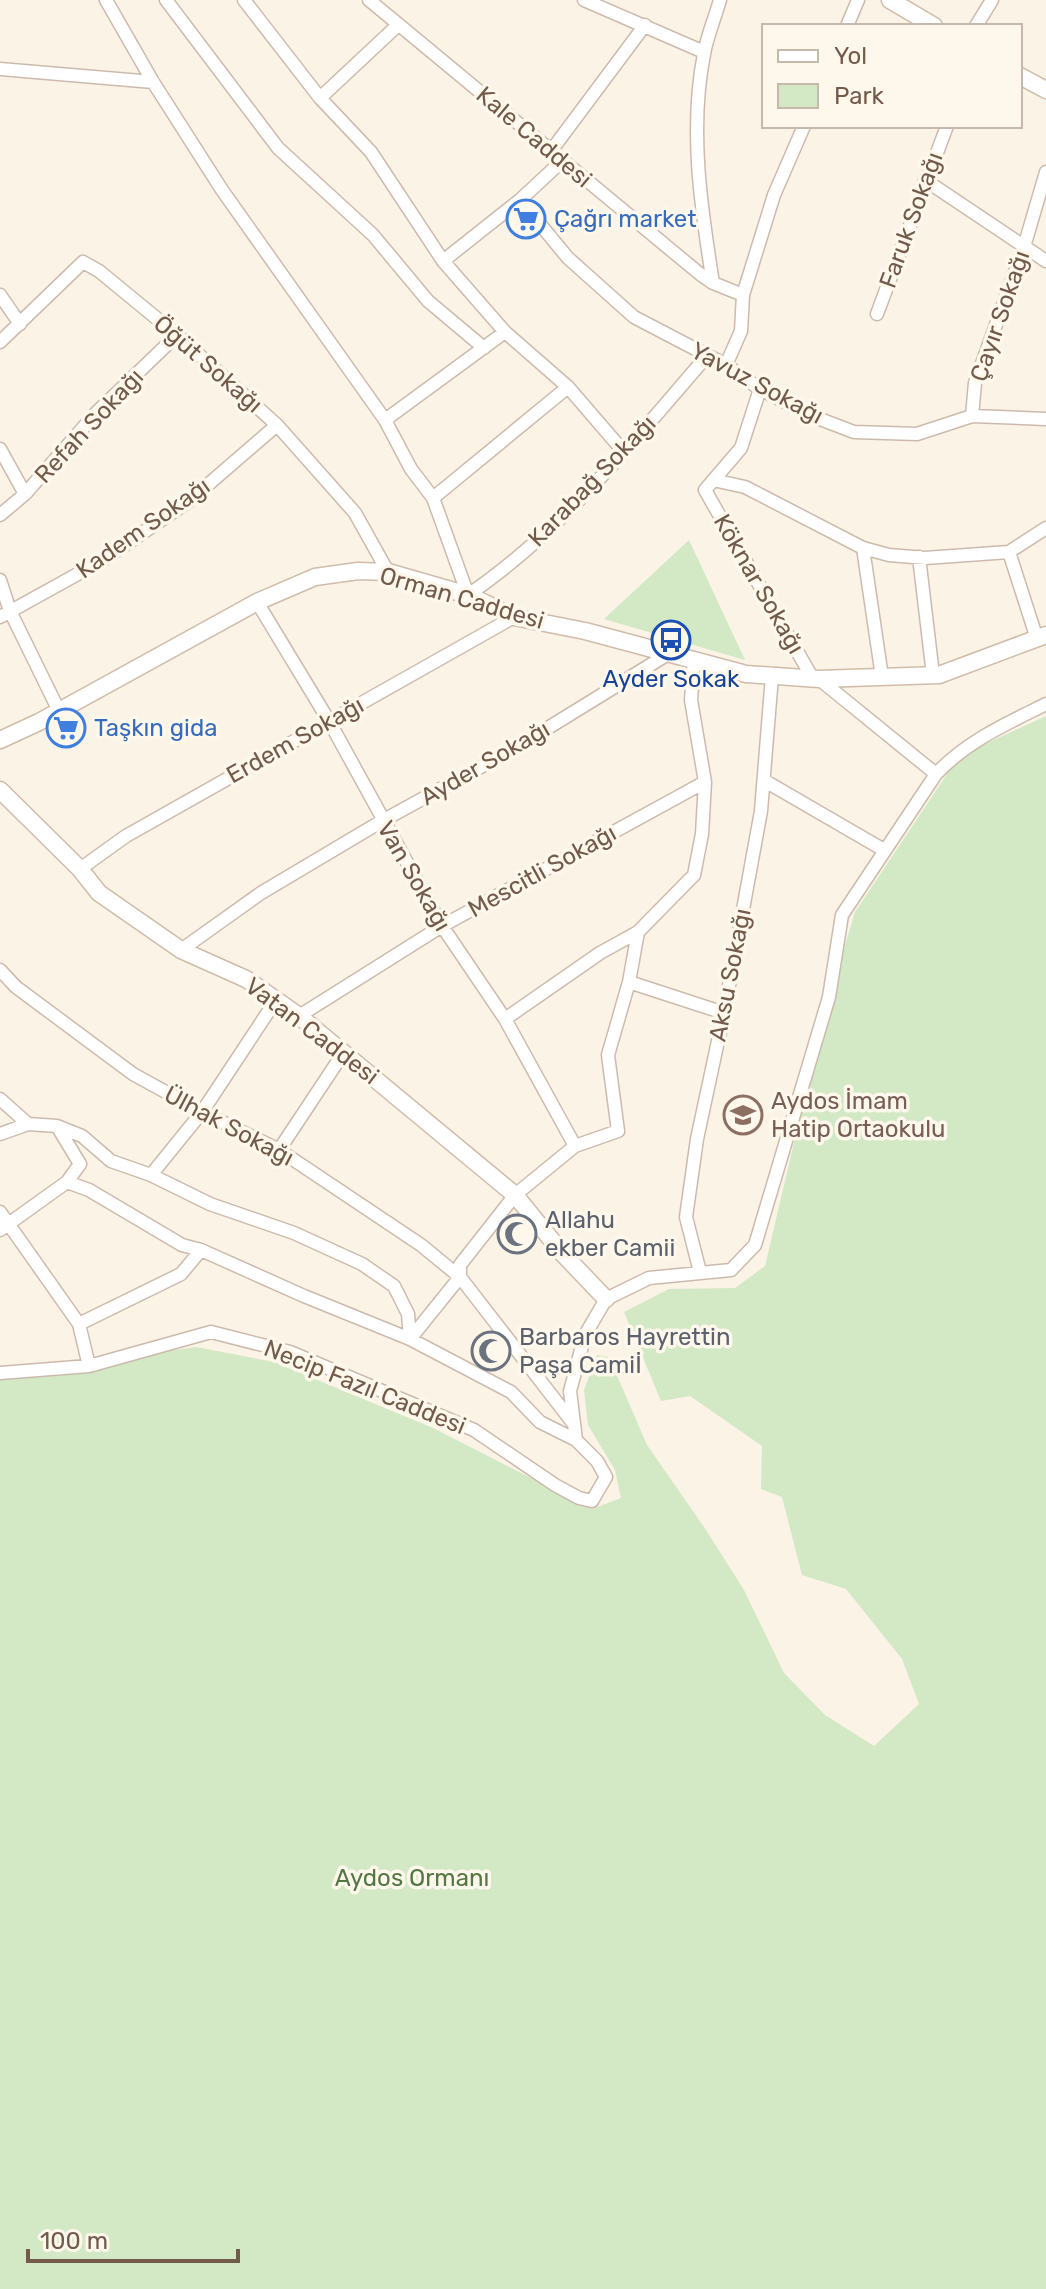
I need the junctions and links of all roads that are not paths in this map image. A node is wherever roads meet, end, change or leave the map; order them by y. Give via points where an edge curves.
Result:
1 (106, 0) edge
2 (166, 0) edge
3 (244, 0) edge
4 (369, 0) edge
5 (584, 0) edge
6 (720, 0) edge
7 (858, 0) edge
8 (890, 0) edge
9 (992, 0) edge
10 (848, 24) edge
11 (931, 24) edge
12 (977, 24) edge
13 (398, 25) junction
14 (645, 25) junction
15 (704, 52) junction
16 (0, 69) edge
17 (1022, 77) edge
18 (153, 82) junction
19 (1046, 90) edge
20 (320, 98) junction
21 (803, 128) edge
22 (946, 128) edge
23 (551, 151) junction
24 (562, 161) junction
25 (1046, 172) edge
26 (925, 180) junction
27 (520, 200) junction
28 (1024, 247) junction
29 (443, 261) junction
30 (1046, 261) edge
31 (713, 283) junction
32 (0, 295) edge
33 (743, 295) junction
34 (877, 314) dead end
35 (20, 324) junction
36 (505, 332) junction
37 (177, 335) junction
38 (0, 342) edge
39 (484, 348) junction
40 (707, 356) junction
41 (726, 365) junction
42 (568, 387) junction
43 (760, 389) junction
44 (972, 416) junction
45 (1046, 419) edge
46 (385, 420) junction
47 (277, 425) junction
48 (0, 449) edge
49 (624, 452) junction
50 (709, 485) junction
51 (25, 494) junction
52 (433, 498) junction
53 (0, 515) edge
54 (1046, 528) edge
55 (863, 548) junction
56 (1009, 552) junction
57 (919, 557) junction
58 (388, 572) junction
59 (0, 580) edge
60 (468, 595) junction
61 (257, 602) junction
62 (5, 614) edge
63 (514, 617) junction
64 (1042, 637) edge
65 (668, 654) junction
66 (694, 660) junction
67 (933, 675) junction
68 (772, 676) junction
69 (882, 677) junction
70 (816, 679) junction
71 (1046, 704) edge
72 (59, 711) junction
73 (329, 721) junction
74 (0, 740) edge
75 (936, 774) junction
76 (765, 781) junction
77 (705, 782) junction
78 (0, 790) edge
79 (382, 821) junction
80 (884, 850) junction
81 (80, 869) junction
82 (442, 926) junction
83 (638, 932) junction
84 (181, 950) junction
85 (0, 970) edge
86 (629, 982) junction
87 (276, 1000) junction
88 (724, 1013) junction
89 (299, 1016) junction
90 (505, 1019) junction
91 (344, 1052) junction
92 (0, 1099) edge
93 (202, 1112) junction
94 (28, 1124) junction
95 (57, 1126) junction
96 (1, 1135) edge
97 (575, 1146) junction
98 (279, 1150) junction
99 (151, 1175) junction
100 (67, 1182) junction
101 (515, 1195) junction
102 (0, 1212) edge
103 (4, 1228) edge
104 (201, 1250) junction
105 (700, 1272) junction
106 (460, 1277) junction
107 (606, 1299) junction
108 (79, 1324) junction
109 (410, 1339) junction
110 (89, 1366) junction
111 (0, 1373) edge
112 (574, 1425) junction
113 (576, 1440) junction

1 - 18 street
2 - 39 street via 278,148 373,235 428,301
3 - 20 street
4 - 13 street, Kale Caddesi
5 - 14 street
6 - 15 street
7 - 10 street
8 - 11 street
9 - 12 street
13 - 20 street
13 - 23 street, Kale Caddesi
14 - 15 street
14 - 23 street
15 - 31 street via 697,144
16 - 18 street
17 - 19 street
18 - 46 street via 222,190
20 - 29 street via 371,152
21 - 33 street via 774,195
22 - 26 street, Faruk Sokağı
23 - 24 street, Kale Caddesi
24 - 27 street
24 - 31 street, Kale Caddesi
25 - 28 street, Çayır Sokağı
26 - 28 street
26 - 34 street, Faruk Sokağı
27 - 29 street
27 - 40 street, Yavuz Sokağı via 568,258 634,317
28 - 30 street
28 - 44 street, Çayır Sokağı via 975,383
29 - 36 street
31 - 33 street, Kale Caddesi
32 - 35 street
33 - 41 street via 741,331
35 - 37 street, Öğüt Sokağı via 83,262
35 - 38 street, Öğüt Sokağı
36 - 39 street
36 - 42 street
37 - 47 street, Öğüt Sokağı
37 - 51 street, Refah Sokağı via 96,413
39 - 46 street
40 - 41 street, Yavuz Sokağı
40 - 49 street, Karabağ Sokağı
41 - 43 street, Yavuz Sokağı
42 - 49 street
42 - 52 street
43 - 44 street, Yavuz Sokağı via 854,432 917,434
43 - 50 street via 741,448
44 - 45 street, Yavuz Sokağı
46 - 52 street
47 - 58 street, Öğüt Sokağı via 355,513
47 - 62 street, Kadem Sokağı via 189,501 103,560
48 - 51 street
49 - 60 street, Karabağ Sokağı via 503,571
50 - 55 street via 745,487
50 - 70 street, Köknar Sokağı
51 - 53 street, Refah Sokağı
52 - 60 street
54 - 56 street
55 - 57 street
55 - 69 street
56 - 57 street
56 - 64 street
57 - 67 street
58 - 60 street, Orman Caddesi
58 - 61 street, Orman Caddesi via 315,577
59 - 62 street
60 - 63 street, Orman Caddesi
61 - 72 street, Orman Caddesi
61 - 73 street, Van Sokağı
62 - 72 street
63 - 65 street, Orman Caddesi
63 - 73 street, Erdem Sokağı
64 - 67 street, Orman Caddesi
65 - 66 street, Orman Caddesi
65 - 79 street, Ayder Sokağı via 517,747
66 - 68 street, Orman Caddesi
66 - 77 street via 691,700
67 - 69 street, Orman Caddesi
68 - 70 street, Orman Caddesi
68 - 76 street, Aksu Sokağı
69 - 70 street, Orman Caddesi
70 - 75 street
71 - 75 street via 981,736
72 - 74 street, Orman Caddesi
73 - 79 street, Van Sokağı
73 - 81 street, Erdem Sokağı via 126,836
75 - 80 street
76 - 80 street
76 - 88 street, Aksu Sokağı
77 - 82 street, Mescitli Sokağı
77 - 83 street via 694,875
78 - 81 street, Vatan Caddesi
79 - 82 street, Van Sokağı
79 - 84 street, Ayder Sokağı via 261,893
80 - 105 street via 842,915 829,997 755,1245 731,1270
81 - 84 street, Vatan Caddesi via 99,893
82 - 89 street, Mescitli Sokağı
82 - 90 street, Van Sokağı
83 - 86 street
83 - 90 street
84 - 87 street, Vatan Caddesi via 246,979
85 - 93 street, Ülhak Sokağı via 133,1074
86 - 88 street
86 - 97 street via 608,1055 618,1131
87 - 89 street, Vatan Caddesi
87 - 93 street
88 - 105 street, Aksu Sokağı via 686,1217
89 - 91 street, Vatan Caddesi
90 - 97 street, Van Sokağı
91 - 98 street
91 - 101 street, Vatan Caddesi
92 - 94 street
93 - 98 street, Ülhak Sokağı
93 - 99 street
94 - 95 street
94 - 96 street
95 - 99 street via 82,1136 111,1161
95 - 100 street via 80,1164
97 - 101 street
98 - 106 street, Ülhak Sokağı
99 - 109 street via 362,1264 394,1286 408,1314
100 - 103 street
100 - 104 street via 182,1245
101 - 106 street via 460,1265
101 - 107 street, Vatan Caddesi
102 - 103 street
103 - 108 street
104 - 108 street via 181,1274
104 - 109 street
105 - 107 street via 649,1278
106 - 109 street
106 - 112 street, Ülhak Sokağı
107 - 112 street via 585,1335 570,1391
108 - 110 street
109 - 113 street via 511,1392 540,1422
110 - 111 street, Necip Fazıl Caddesi
110 - 113 street, Necip Fazıl Caddesi via 211,1332 290,1352 474,1430 555,1485 592,1501 606,1477
112 - 113 street

